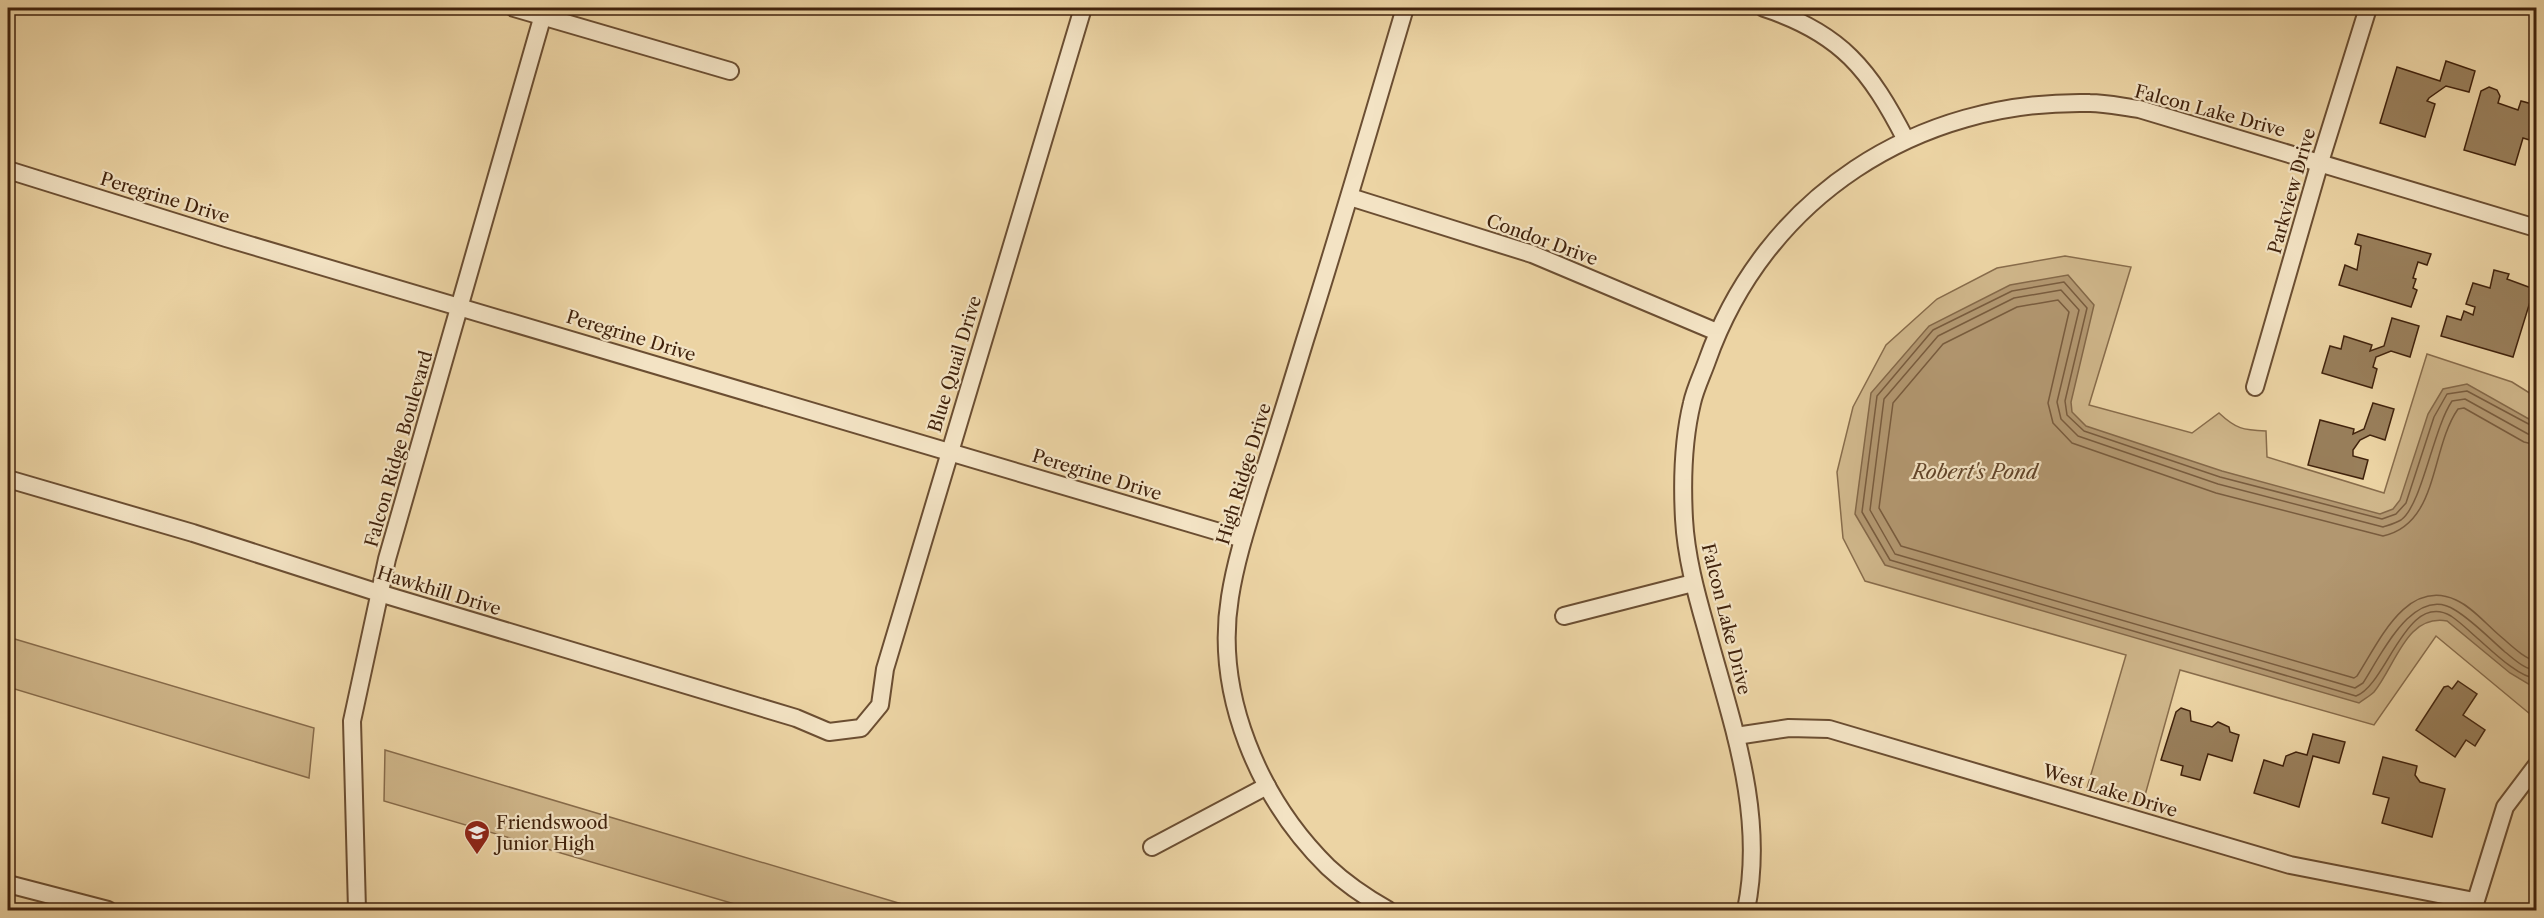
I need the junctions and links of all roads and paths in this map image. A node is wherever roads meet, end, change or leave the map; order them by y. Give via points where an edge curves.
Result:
1 (514, 8) edge
2 (1083, 8) edge
3 (1405, 8) edge
4 (1764, 8) edge
5 (2368, 8) edge
6 (544, 12) edge
7 (730, 71) dead end
8 (1906, 140) junction
9 (2320, 162) junction
10 (8, 170) edge
11 (1350, 197) junction
12 (2536, 228) edge
13 (461, 306) junction
14 (1717, 332) junction
15 (2255, 387) dead end
16 (948, 451) junction
17 (8, 479) edge
18 (1243, 539) junction
19 (1693, 583) junction
20 (379, 593) junction
21 (1564, 616) dead end
22 (861, 728) joint
23 (1736, 736) junction
24 (2536, 766) edge
25 (1267, 786) junction
26 (1152, 846) dead end
27 (8, 885) edge
28 (2473, 906) edge
29 (108, 910) edge
30 (357, 910) edge
31 (1388, 910) edge
32 (1746, 910) edge

1 - 6 street
2 - 16 street, Blue Quail Drive
3 - 11 street, High Ridge Drive
4 - 8 street via 1791,16 1830,37 1860,65 1886,101
5 - 9 street, Parkview Drive
6 - 7 street
6 - 13 street, Falcon Ridge Boulevard
8 - 9 street, Falcon Lake Drive via 1999,111 2044,104 2092,103 2139,109
8 - 14 street, Falcon Lake Drive via 1863,163 1818,195 1755,265
9 - 12 street, Falcon Lake Drive
9 - 15 street, Parkview Drive
10 - 13 street, Peregrine Drive
11 - 14 street, Condor Drive via 1532,254
11 - 18 street, High Ridge Drive
13 - 16 street, Peregrine Drive
13 - 20 street, Falcon Ridge Boulevard
14 - 19 street, Falcon Lake Drive via 1692,403 1684,466 1684,521
16 - 18 street, Peregrine Drive
16 - 22 street, Blue Quail Drive via 885,669 880,705
17 - 20 street, Hawkhill Drive
18 - 25 street, High Ridge Drive via 1230,597 1227,642 1233,696 1246,741
19 - 21 street
19 - 23 street, Falcon Lake Drive
20 - 22 street, Hawkhill Drive via 796,718 829,732
20 - 30 street, Falcon Ridge Boulevard via 352,722
23 - 28 street, West Lake Drive via 1789,728 1829,729 2290,865
23 - 32 street, Falcon Lake Drive via 1753,829 1752,882
24 - 28 street via 2505,807
25 - 26 street
25 - 31 street, High Ridge Drive via 1296,831 1329,867
27 - 29 street

